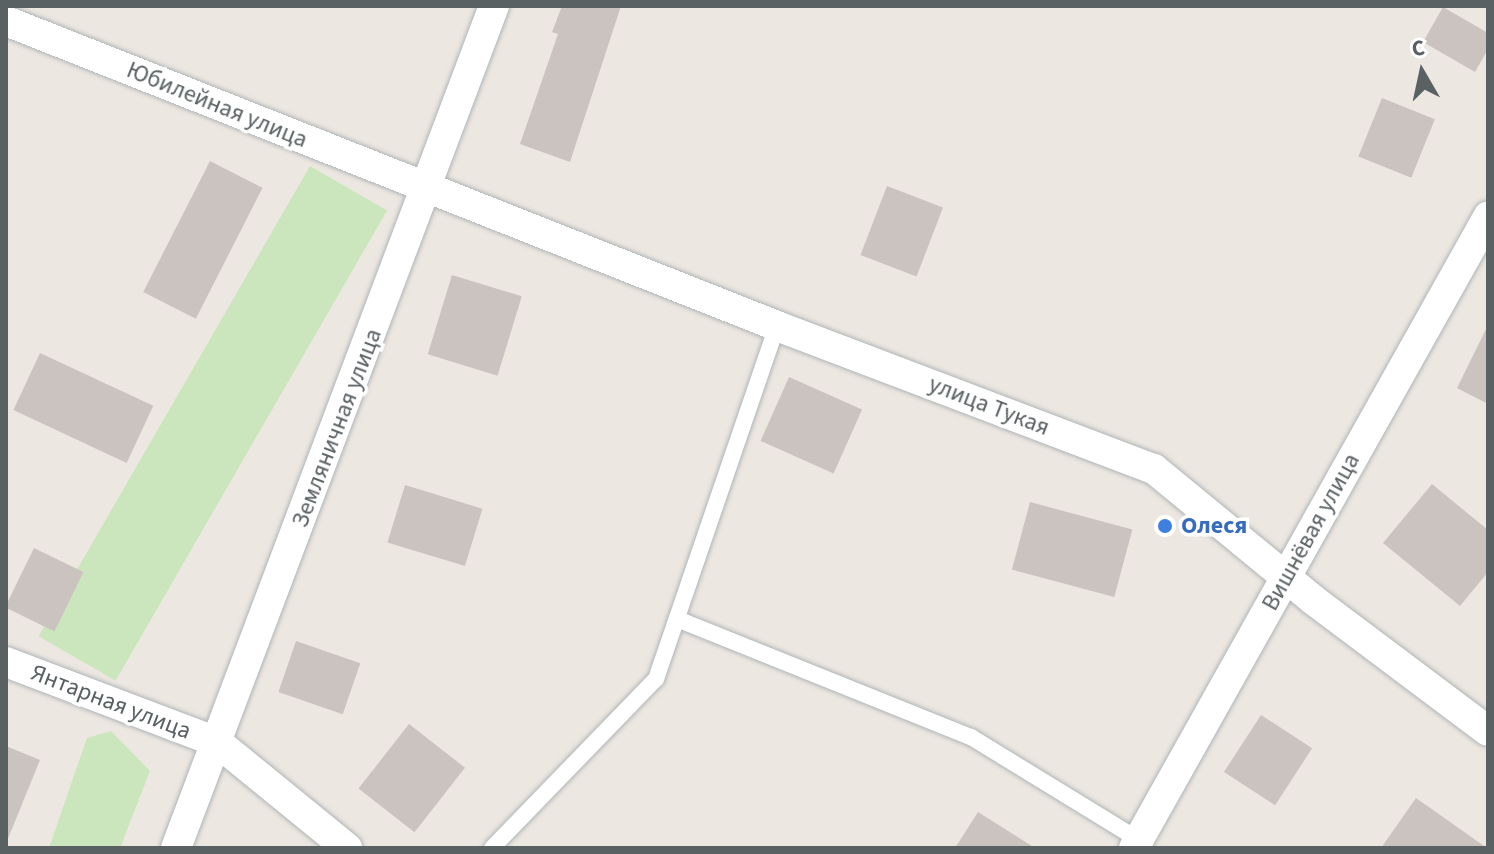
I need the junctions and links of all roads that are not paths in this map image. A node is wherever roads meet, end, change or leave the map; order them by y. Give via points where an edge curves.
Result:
1 (494, 6) edge
2 (6, 21) edge
3 (428, 189) junction
4 (1488, 217) edge
5 (777, 326) junction
6 (1286, 577) junction
7 (677, 619) junction
8 (6, 662) edge
9 (1488, 731) edge
10 (217, 742) junction
11 (1137, 844) edge
12 (176, 848) edge
13 (347, 848) edge
14 (492, 848) edge

1 - 3 street, Земляничная улица
2 - 3 street, Юбилейная улица
3 - 5 street, улица Тукая
3 - 10 street, Земляничная улица
4 - 6 street, Вишнёвая улица
5 - 6 street, улица Тукая via 1154,469
5 - 7 lane
6 - 9 street, улица Тукая
6 - 11 street, Вишнёвая улица
7 - 11 lane via 971,737
7 - 14 lane via 656,679
8 - 10 street, Янтарная улица
10 - 12 street, Земляничная улица
10 - 13 street, Янтарная улица

